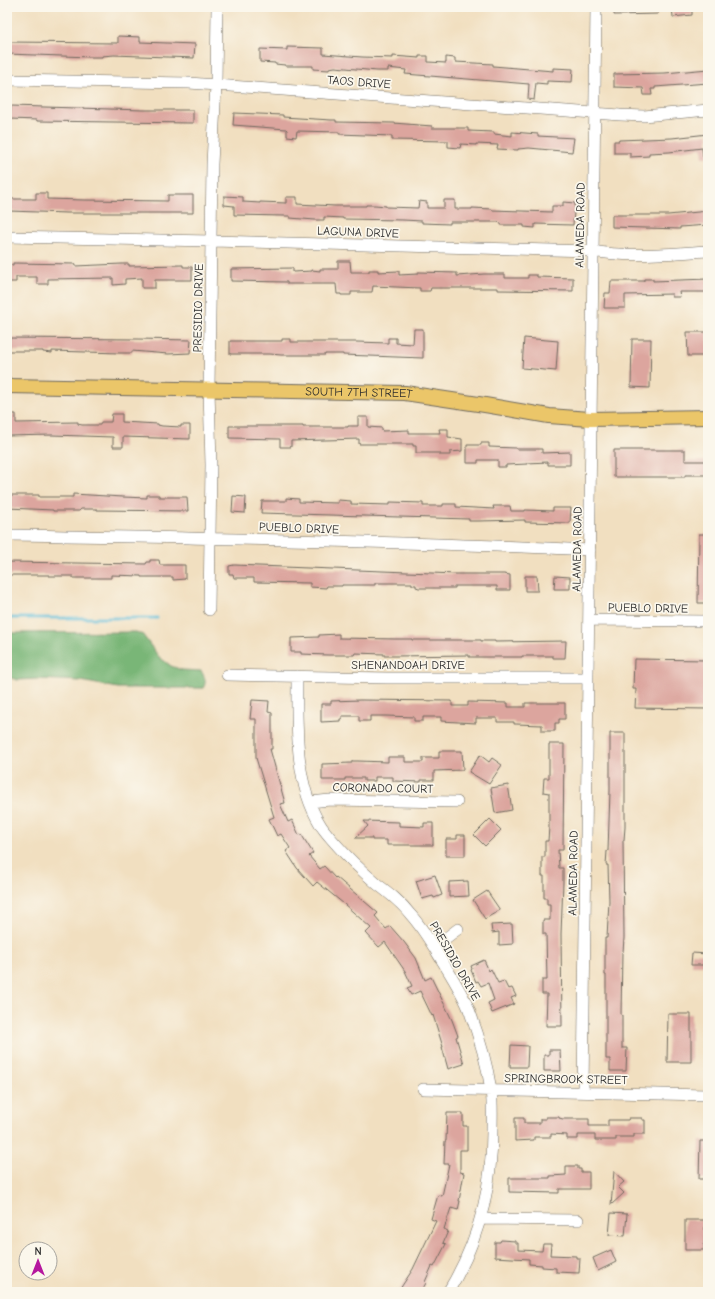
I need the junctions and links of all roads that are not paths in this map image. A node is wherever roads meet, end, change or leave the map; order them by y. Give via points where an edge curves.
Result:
1 (217, 7) edge
2 (596, 7) edge
3 (7, 80) edge
4 (216, 84) junction
5 (708, 110) edge
6 (595, 114) junction
7 (7, 238) edge
8 (212, 241) junction
9 (592, 251) junction
10 (708, 251) edge
11 (7, 386) edge
12 (209, 389) junction
13 (708, 417) edge
14 (590, 418) junction
15 (7, 535) edge
16 (210, 538) junction
17 (590, 550) junction
18 (209, 610) dead end
19 (589, 620) junction
20 (708, 621) edge
21 (227, 675) dead end
22 (297, 676) junction
23 (588, 678) junction
24 (310, 802) junction
25 (457, 802) dead end
26 (458, 929) dead end
27 (434, 948) junction
28 (423, 1089) dead end
29 (491, 1091) junction
30 (583, 1092) junction
31 (708, 1095) edge
32 (481, 1219) junction
33 (578, 1220) dead end
34 (448, 1292) edge

1 - 4 street, PRESIDIO DRIVE
2 - 6 street, ALAMEDA ROAD
3 - 4 street, TAOS DRIVE
4 - 6 street, TAOS DRIVE
4 - 8 street, PRESIDIO DRIVE
5 - 6 street, TAOS DRIVE via 644,116
6 - 9 street, ALAMEDA ROAD
7 - 8 street, LAGUNA DRIVE
8 - 9 street, LAGUNA DRIVE
8 - 12 street, PRESIDIO DRIVE
9 - 10 street, LAGUNA DRIVE via 609,254 656,254
9 - 14 street, ALAMEDA ROAD
11 - 12 main road, SOUTH 7TH STREET
12 - 14 main road, SOUTH 7TH STREET via 405,393 548,416
12 - 16 street, PRESIDIO DRIVE
13 - 14 main road, SOUTH 7TH STREET
14 - 17 street, ALAMEDA ROAD
15 - 16 street, PUEBLO DRIVE
16 - 17 street, PUEBLO DRIVE
16 - 18 street, PRESIDIO DRIVE
17 - 19 street, ALAMEDA ROAD
19 - 20 street, PUEBLO DRIVE
19 - 23 street, ALAMEDA ROAD
21 - 22 street, SHENANDOAH DRIVE
22 - 23 street, SHENANDOAH DRIVE
22 - 24 street, PRESIDIO DRIVE via 297,740
23 - 30 street, ALAMEDA ROAD
24 - 25 street, CORONADO COURT
24 - 27 street, PRESIDIO DRIVE via 320,824 331,838 353,862 406,909
26 - 27 street
27 - 29 street, PRESIDIO DRIVE via 468,1007 484,1056
28 - 29 street, SPRINGBROOK STREET
29 - 30 street, SPRINGBROOK STREET
29 - 32 street, PRESIDIO DRIVE via 492,1148
30 - 31 street, SPRINGBROOK STREET
32 - 33 street
32 - 34 street, PRESIDIO DRIVE via 466,1258

